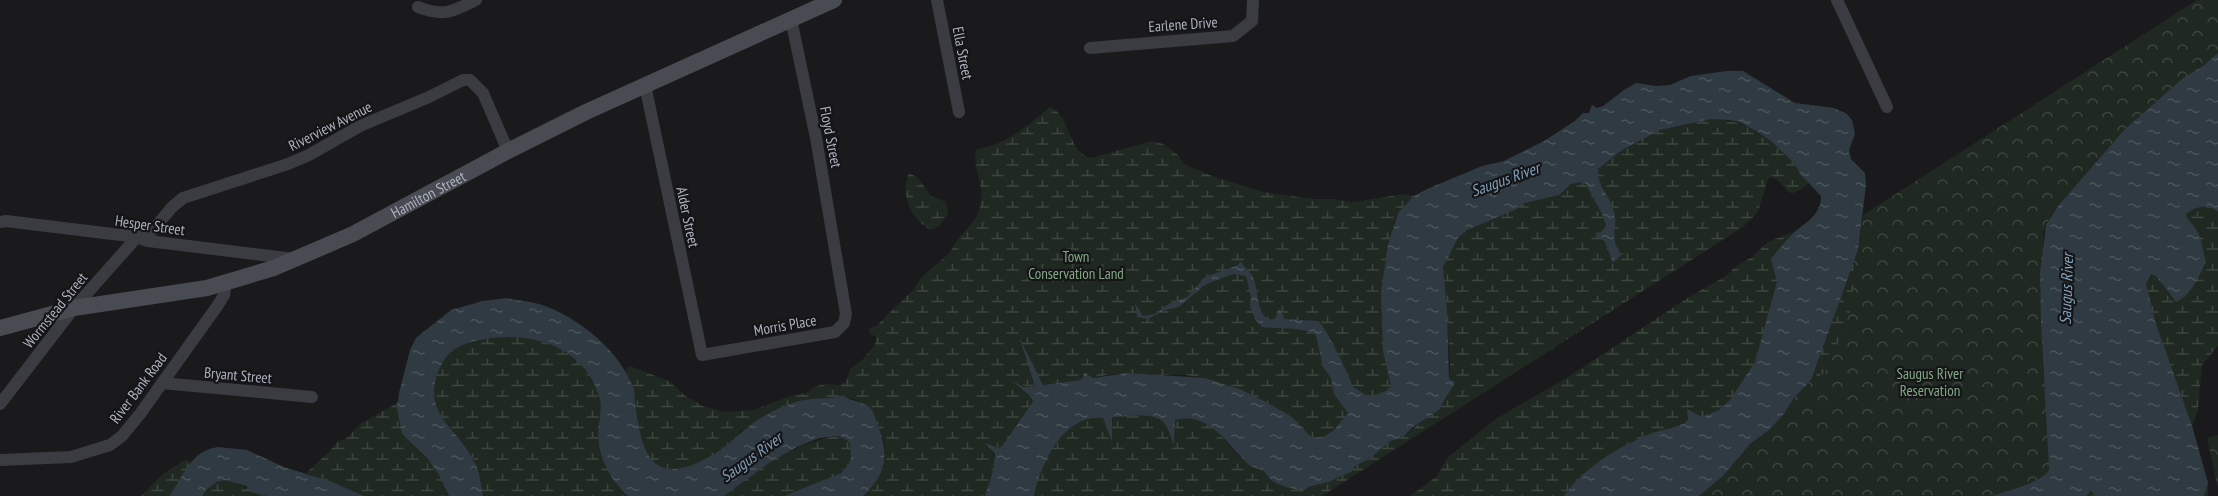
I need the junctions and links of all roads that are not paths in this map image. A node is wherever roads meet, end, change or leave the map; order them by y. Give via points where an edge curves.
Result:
1 (476, 0) edge
2 (834, 0) edge
3 (937, 0) edge
4 (1253, 0) edge
5 (1837, 0) edge
6 (418, 7) dead end
7 (791, 19) junction
8 (1090, 48) dead end
9 (645, 85) junction
10 (1887, 107) dead end
11 (959, 112) dead end
12 (508, 151) junction
13 (0, 222) edge
14 (136, 237) junction
15 (296, 260) junction
16 (837, 262) joint
17 (226, 283) junction
18 (75, 308) junction
19 (0, 328) edge
20 (702, 355) joint
21 (162, 383) junction
22 (312, 397) dead end
23 (0, 404) edge
24 (0, 460) edge

1 - 6 street via 447,14
2 - 7 main road, Hamilton Street
3 - 11 street, Ella Street
4 - 8 street, Earlene Drive via 1252,21 1233,36
5 - 10 street
7 - 9 main road, Hamilton Street
7 - 16 street, Floyd Street
9 - 12 main road, Hamilton Street
9 - 20 street, Alder Street
12 - 14 street, Riverview Avenue via 483,93 463,80 360,126 288,164 183,198 153,230
12 - 15 main road, Hamilton Street via 373,224
13 - 14 street, Hesper Street
14 - 15 street, Hesper Street
14 - 18 street, Wormstead Street
15 - 17 main road, Hamilton Street
16 - 20 street, Morris Place via 846,314 835,332
17 - 18 main road, Hamilton Street
17 - 21 street, River Bank Road via 218,305
18 - 19 main road, Hamilton Street
18 - 23 street, Wormstead Street
21 - 22 street, Bryant Street
21 - 24 street, River Bank Road via 122,436 110,445 72,457

